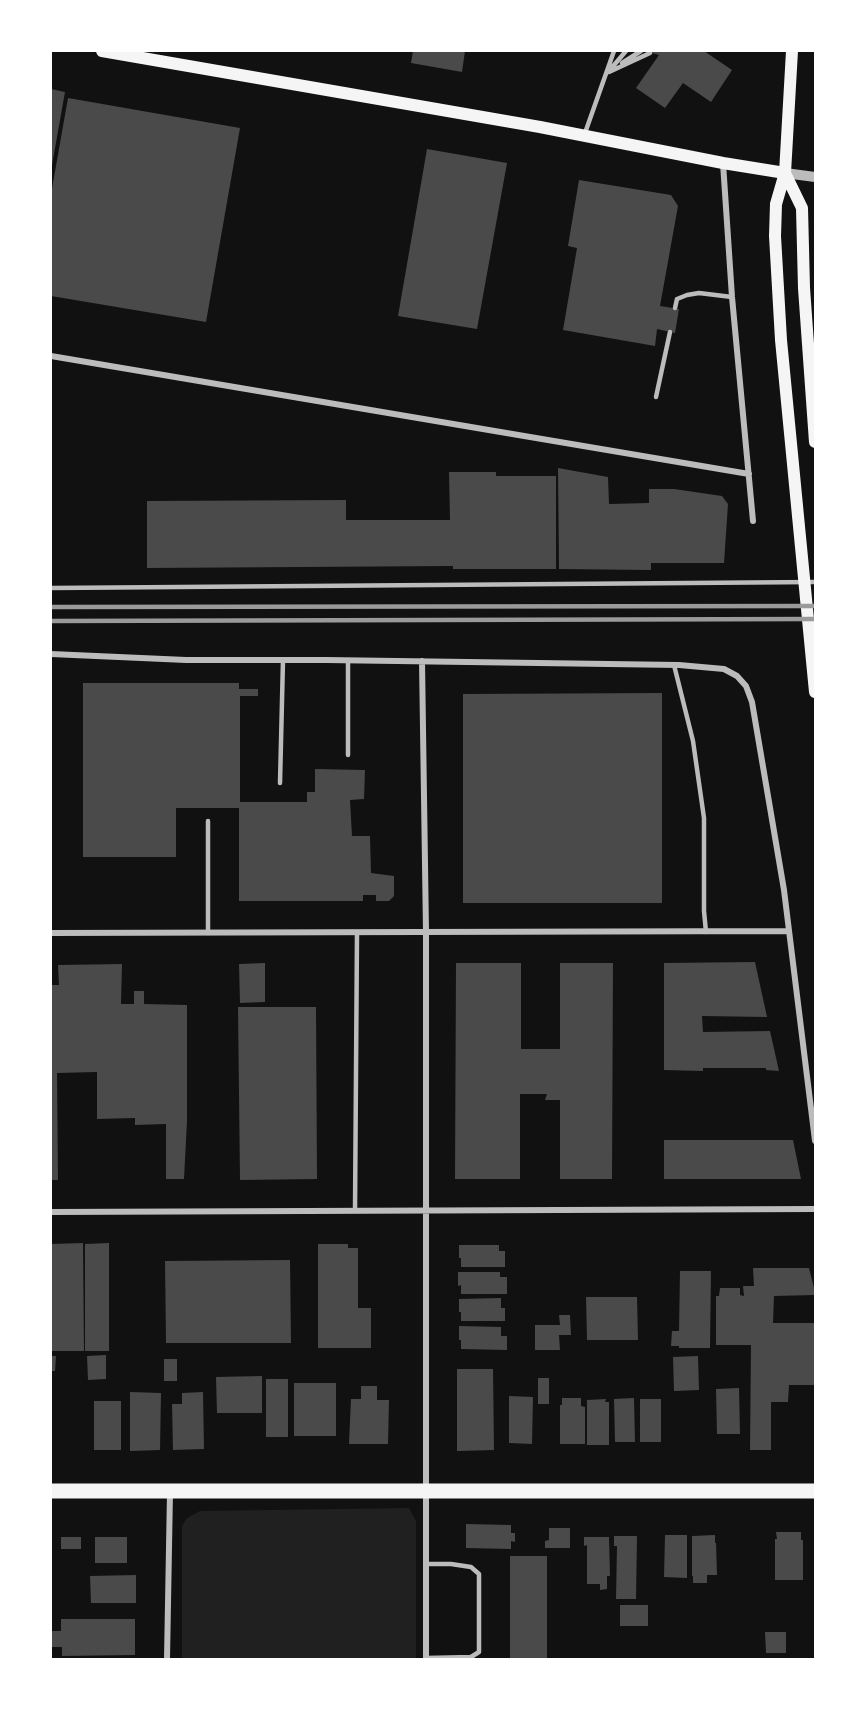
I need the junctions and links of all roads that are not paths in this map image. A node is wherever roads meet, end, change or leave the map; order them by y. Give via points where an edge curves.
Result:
1 (102, 51) edge
2 (614, 51) edge
3 (626, 51) edge
4 (641, 51) edge
5 (792, 51) edge
6 (650, 53) dead end
7 (608, 72) junction
8 (584, 136) junction
9 (723, 163) junction
10 (785, 173) junction
11 (815, 177) edge
12 (732, 297) junction
13 (675, 308) dead end
14 (670, 332) dead end
15 (51, 356) edge
16 (657, 398) dead end
17 (815, 442) edge
18 (749, 474) junction
19 (753, 520) dead end
20 (815, 582) edge
21 (51, 588) edge
22 (51, 654) edge
23 (283, 660) junction
24 (348, 660) junction
25 (422, 661) junction
26 (674, 666) junction
27 (815, 692) edge
28 (348, 755) dead end
29 (280, 783) dead end
30 (208, 821) dead end
31 (789, 931) junction
32 (706, 932) junction
33 (51, 933) edge
34 (208, 933) junction
35 (357, 933) junction
36 (426, 933) junction
37 (815, 1141) edge
38 (815, 1209) edge
39 (355, 1211) junction
40 (425, 1211) junction
41 (51, 1212) edge
42 (51, 1491) edge
43 (170, 1491) junction
44 (426, 1491) junction
45 (815, 1491) edge
46 (426, 1564) junction
47 (167, 1659) edge
48 (426, 1659) edge

1 - 8 main road
2 - 7 lane
3 - 7 lane
4 - 7 lane
5 - 10 main road
6 - 7 lane
7 - 8 lane
8 - 9 main road
9 - 10 main road
9 - 12 street
10 - 11 street
10 - 17 main road via 802,208
10 - 27 main road via 776,204 775,236
12 - 13 lane via 687,295 677,299
12 - 18 street
14 - 16 lane
15 - 18 street
18 - 19 street
20 - 21 lane
22 - 23 street
23 - 24 street
23 - 29 lane
24 - 25 street
24 - 28 lane
25 - 26 street
25 - 36 street
26 - 31 street via 724,669 746,686 752,702
26 - 32 lane via 693,741 704,818
30 - 34 lane
31 - 32 street
31 - 37 street
32 - 36 street
33 - 34 street
34 - 35 street
35 - 36 street
35 - 39 lane
36 - 40 street
38 - 40 street
39 - 40 street
39 - 41 street
40 - 44 street
42 - 43 main road
43 - 44 main road
43 - 47 street
44 - 45 main road
44 - 46 street
46 - 48 street
46 - 48 lane via 471,1567 479,1574 479,1652 471,1657

